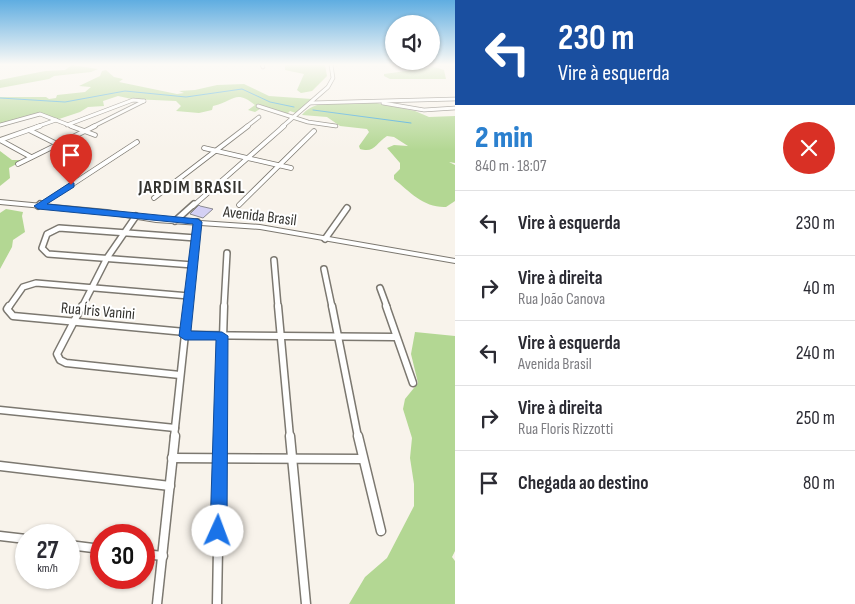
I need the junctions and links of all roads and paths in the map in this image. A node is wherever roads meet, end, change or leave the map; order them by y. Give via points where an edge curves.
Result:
1 (320, 93) edge
2 (455, 96) edge
3 (313, 100) junction
4 (373, 100) junction
5 (258, 106) dead end
6 (455, 108) edge
7 (259, 117) dead end
8 (293, 117) junction
9 (56, 120) junction
10 (66, 125) junction
11 (0, 126) edge
12 (336, 126) dead end
13 (30, 130) junction
14 (314, 131) dead end
15 (82, 132) junction
16 (95, 135) dead end
17 (0, 140) edge
18 (136, 142) dead end
19 (57, 144) junction
20 (204, 148) dead end
21 (215, 151) junction
22 (31, 157) junction
23 (247, 158) junction
24 (18, 164) dead end
25 (279, 165) junction
26 (291, 168) dead end
27 (154, 198) dead end
28 (0, 202) edge
29 (239, 204) dead end
30 (38, 206) junction
31 (346, 208) dead end
32 (136, 216) junction
33 (175, 221) junction
34 (198, 222) junction
35 (124, 233) junction
36 (196, 238) junction
37 (325, 238) junction
38 (226, 253) dead end
39 (107, 258) junction
40 (274, 260) dead end
41 (455, 261) edge
42 (193, 265) junction
43 (324, 269) dead end
44 (92, 288) junction
45 (380, 288) dead end
46 (189, 296) junction
47 (74, 322) junction
48 (185, 334) junction
49 (222, 336) junction
50 (281, 336) junction
51 (338, 337) junction
52 (395, 337) junction
53 (180, 375) junction
54 (413, 383) dead end
55 (0, 410) edge
56 (175, 428) junction
57 (172, 458) junction
58 (220, 458) junction
59 (293, 458) junction
60 (362, 459) junction
61 (0, 466) edge
62 (170, 486) junction
63 (381, 531) dead end
64 (0, 536) edge
65 (15, 538) edge
66 (155, 555) edge
67 (163, 556) junction
68 (158, 604) edge
69 (216, 604) edge
70 (306, 604) edge

1 - 3 street
2 - 4 street
3 - 4 street
3 - 8 street
4 - 6 street via 420,110
5 - 8 street
7 - 21 street
8 - 12 street
8 - 23 street
9 - 10 street
9 - 11 street via 40,114
9 - 13 street
10 - 15 street
10 - 15 street via 133,100 144,101
13 - 17 street
13 - 19 street
14 - 25 street
15 - 16 street
15 - 19 street
17 - 22 street
18 - 30 street
19 - 22 street
20 - 21 street
21 - 23 street
21 - 27 street
22 - 24 street
23 - 25 street
23 - 33 street
25 - 26 street
25 - 29 street
28 - 30 main road, Avenida Brasil
30 - 32 main road, Avenida Brasil
31 - 37 street
32 - 33 main road, Avenida Brasil
32 - 35 street
33 - 34 main road, Avenida Brasil
34 - 36 street
34 - 37 main road, Avenida Brasil via 260,227
35 - 36 street
35 - 39 street
35 - 39 street via 59,228 47,234 42,248 44,252
36 - 42 street
37 - 41 main road, Avenida Brasil
38 - 49 street
39 - 42 street
39 - 44 street
40 - 50 street
42 - 46 street
43 - 51 street
44 - 46 street
44 - 47 street
44 - 47 street, Rua Íris Vanini via 29,284 23,287 7,309 14,316
45 - 52 street
46 - 48 street
47 - 48 street, Rua Íris Vanini
47 - 53 street via 57,354 60,360
48 - 49 street, Rua Íris Vanini
48 - 53 street
49 - 50 street, Rua Íris Vanini
49 - 58 street
50 - 51 street, Rua Íris Vanini
50 - 59 street
51 - 52 street, Rua Íris Vanini
51 - 60 street
52 - 54 street
53 - 56 street
55 - 56 street
56 - 57 street
57 - 58 street
57 - 62 street
58 - 59 street
58 - 69 street
59 - 60 street
59 - 70 street
60 - 63 street
61 - 62 street
62 - 67 street
64 - 65 street
66 - 67 street
67 - 68 street

